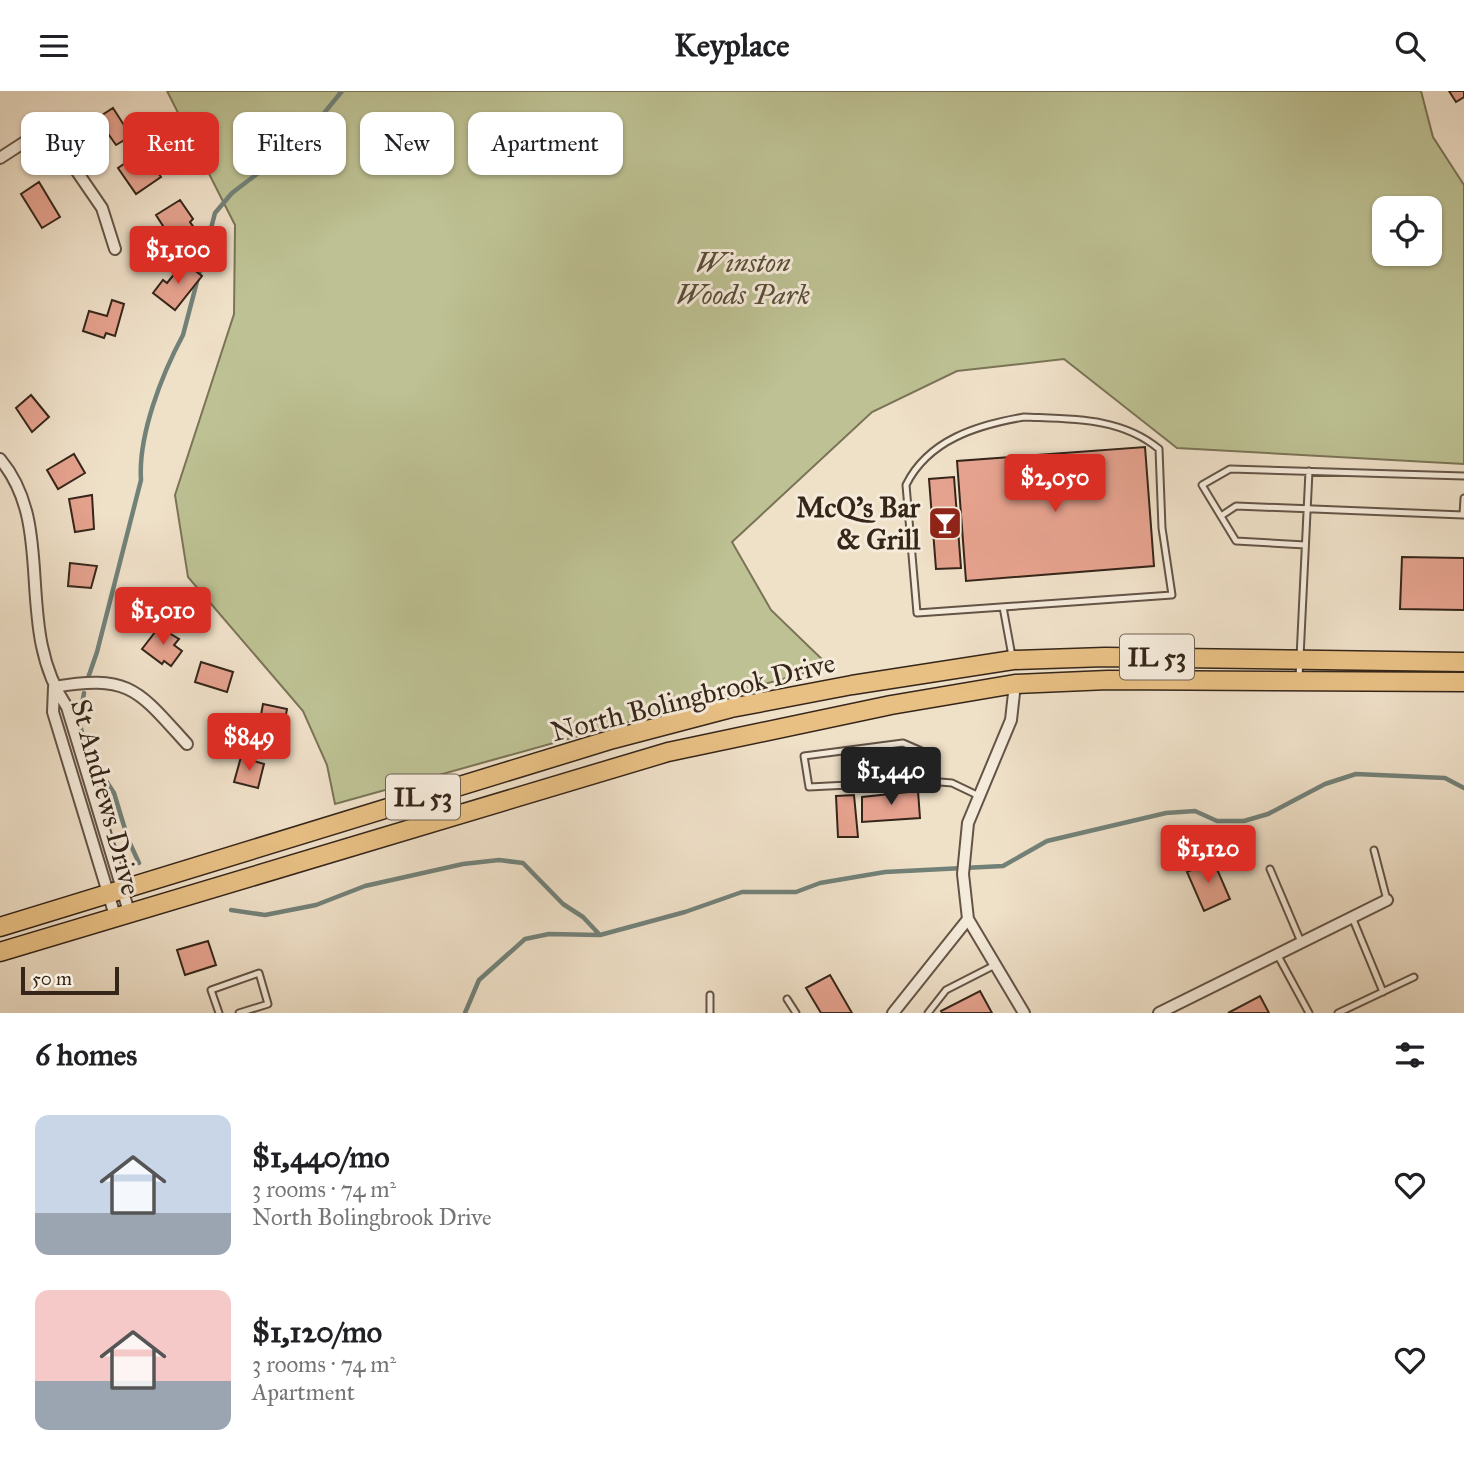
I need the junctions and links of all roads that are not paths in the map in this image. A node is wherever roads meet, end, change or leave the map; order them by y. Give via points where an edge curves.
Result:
1 (0, 158) edge
2 (116, 249) dead end
3 (0, 459) edge
4 (1308, 471) junction
5 (1464, 476) edge
6 (1464, 498) edge
7 (1307, 510) junction
8 (1463, 515) edge
9 (1221, 516) junction
10 (1305, 545) junction
11 (1003, 607) junction
12 (1300, 658) junction
13 (1013, 660) junction
14 (1464, 662) edge
15 (1299, 681) junction
16 (1464, 683) edge
17 (1015, 684) junction
18 (54, 687) junction
19 (187, 744) dead end
20 (928, 781) junction
21 (977, 795) junction
22 (1374, 849) dead end
23 (1270, 869) dead end
24 (116, 893) junction
25 (1387, 900) joint
26 (123, 917) junction
27 (1352, 917) junction
28 (968, 919) junction
29 (0, 927) edge
30 (1301, 942) junction
31 (0, 952) edge
32 (1277, 954) junction
33 (995, 965) junction
34 (1415, 977) dead end
35 (1383, 992) junction
36 (710, 995) dead end
37 (787, 999) dead end
38 (896, 1012) edge
39 (219, 1013) edge
40 (239, 1013) edge
41 (710, 1013) edge
42 (796, 1013) edge
43 (928, 1013) edge
44 (1024, 1013) edge
45 (1158, 1013) edge
46 (1310, 1013) edge
47 (1338, 1013) edge

1 - 2 street via 37,134 54,138 102,208
3 - 18 street, St Andrews Drive via 29,515 36,622
4 - 5 lane
4 - 7 lane
4 - 9 lane via 1230,469 1202,485
6 - 8 lane
7 - 8 lane
7 - 9 lane via 1236,506
7 - 10 lane
9 - 10 lane via 1236,541
10 - 12 lane
11 - 11 lane via 917,613 905,485 914,469 942,444 988,424 1024,417 1115,425 1140,433 1159,449 1162,528 1172,595
11 - 13 lane
12 - 13 main road, North Bolingbrook Drive / IL 53
12 - 14 main road, North Bolingbrook Drive / IL 53
12 - 15 lane
13 - 24 main road, North Bolingbrook Drive / IL 53 via 745,706 612,739
15 - 16 main road, North Bolingbrook Drive / IL 53
15 - 17 main road, North Bolingbrook Drive / IL 53
17 - 21 street via 1011,720
17 - 26 main road, North Bolingbrook Drive / IL 53 via 668,751
18 - 19 street via 106,681 131,688
18 - 24 street, St Andrews Drive via 68,707
20 - 20 lane via 926,754 903,743 804,756 808,787
20 - 21 lane via 952,783
21 - 28 street via 963,853
22 - 25 lane
23 - 30 lane
24 - 26 street, St Andrews Drive
24 - 29 main road, North Bolingbrook Drive / IL 53
25 - 27 street
26 - 31 main road, North Bolingbrook Drive / IL 53
27 - 30 street
27 - 35 lane
28 - 33 street
28 - 38 street
30 - 32 street
32 - 45 street
32 - 46 lane
33 - 43 lane via 946,990
33 - 44 street
34 - 35 lane
35 - 47 lane
36 - 41 lane
37 - 42 lane
39 - 40 lane via 211,990 258,973 268,1004

